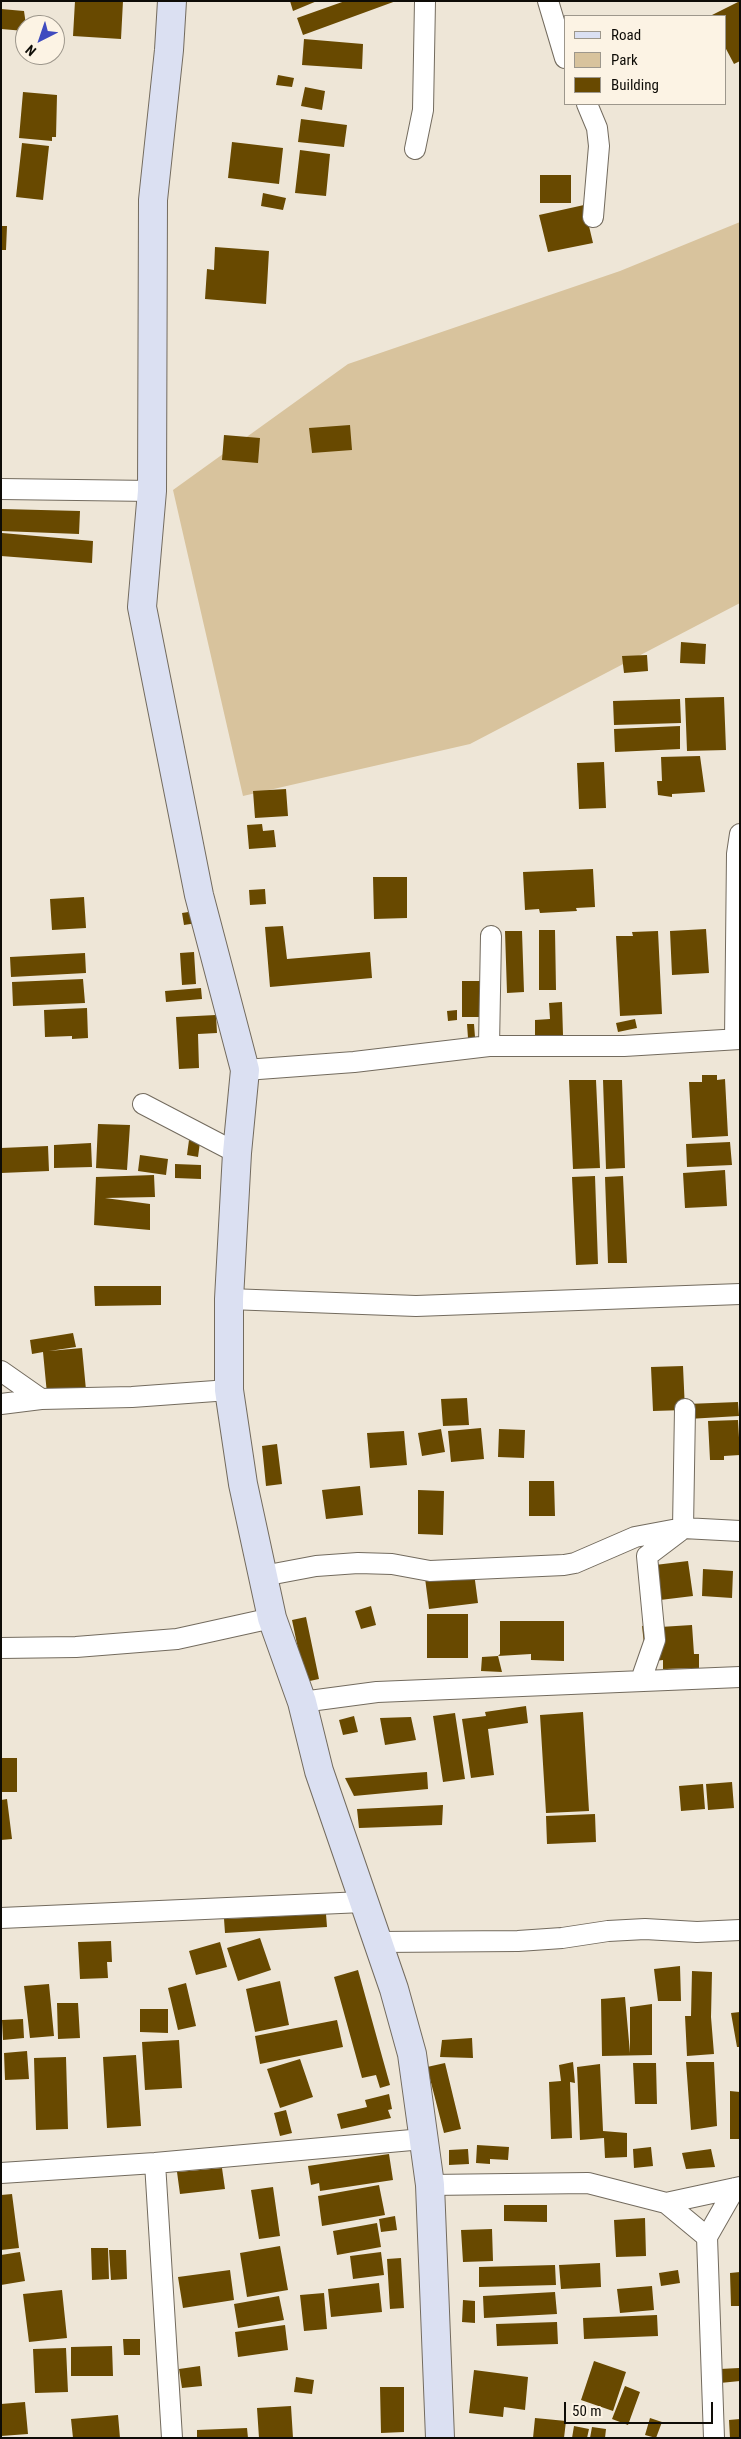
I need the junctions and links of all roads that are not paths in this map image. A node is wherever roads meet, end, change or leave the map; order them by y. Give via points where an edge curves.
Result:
1 (172, 1) edge
2 (425, 1) edge
3 (548, 1) edge
4 (564, 55) edge
5 (587, 105) edge
6 (415, 149) dead end
7 (593, 217) dead end
8 (1, 489) edge
9 (152, 491) junction
10 (740, 834) edge
11 (491, 936) dead end
12 (737, 1039) edge
13 (489, 1046) junction
14 (245, 1070) junction
15 (143, 1104) dead end
16 (238, 1153) junction
17 (740, 1294) edge
18 (229, 1300) junction
19 (1, 1371) edge
20 (229, 1390) junction
21 (41, 1400) junction
22 (1, 1404) edge
23 (685, 1409) dead end
24 (683, 1528) junction
25 (740, 1531) edge
26 (263, 1576) junction
27 (272, 1618) junction
28 (1, 1648) edge
29 (740, 1677) edge
30 (641, 1680) junction
31 (302, 1702) junction
32 (363, 1902) junction
33 (1, 1918) edge
34 (740, 1930) edge
35 (378, 1942) junction
36 (423, 2139) junction
37 (155, 2163) junction
38 (1, 2173) edge
39 (430, 2185) junction
40 (738, 2188) edge
41 (666, 2204) junction
42 (708, 2237) junction
43 (172, 2438) edge
44 (440, 2438) edge
45 (714, 2438) edge

1 - 9 street via 153,200
2 - 6 street via 423,110
3 - 4 street
5 - 7 street via 597,128 599,146
8 - 9 street
9 - 14 street via 142,608 200,895
10 - 12 street via 737,854
11 - 13 street
12 - 13 street via 624,1046
13 - 14 street via 354,1062
14 - 16 street
15 - 16 street
16 - 18 street
17 - 18 street via 416,1306
18 - 20 street
19 - 21 street
20 - 21 street
20 - 26 street via 243,1484
21 - 22 street
23 - 24 street
24 - 25 street
24 - 26 street via 635,1537 564,1565 430,1571 392,1564 358,1563 316,1566
24 - 30 street via 647,1556 655,1640
26 - 27 street
27 - 28 street via 177,1638 76,1647
27 - 31 street
29 - 30 street
30 - 31 street via 377,1692
31 - 32 street via 319,1771
32 - 33 street
32 - 35 street
34 - 35 street via 608,1930 518,1941
35 - 36 street via 412,2054
36 - 37 street
36 - 39 street
37 - 38 street
37 - 43 street
39 - 41 street via 588,2183
39 - 44 street
40 - 41 street
40 - 42 street
41 - 42 street
42 - 45 street

